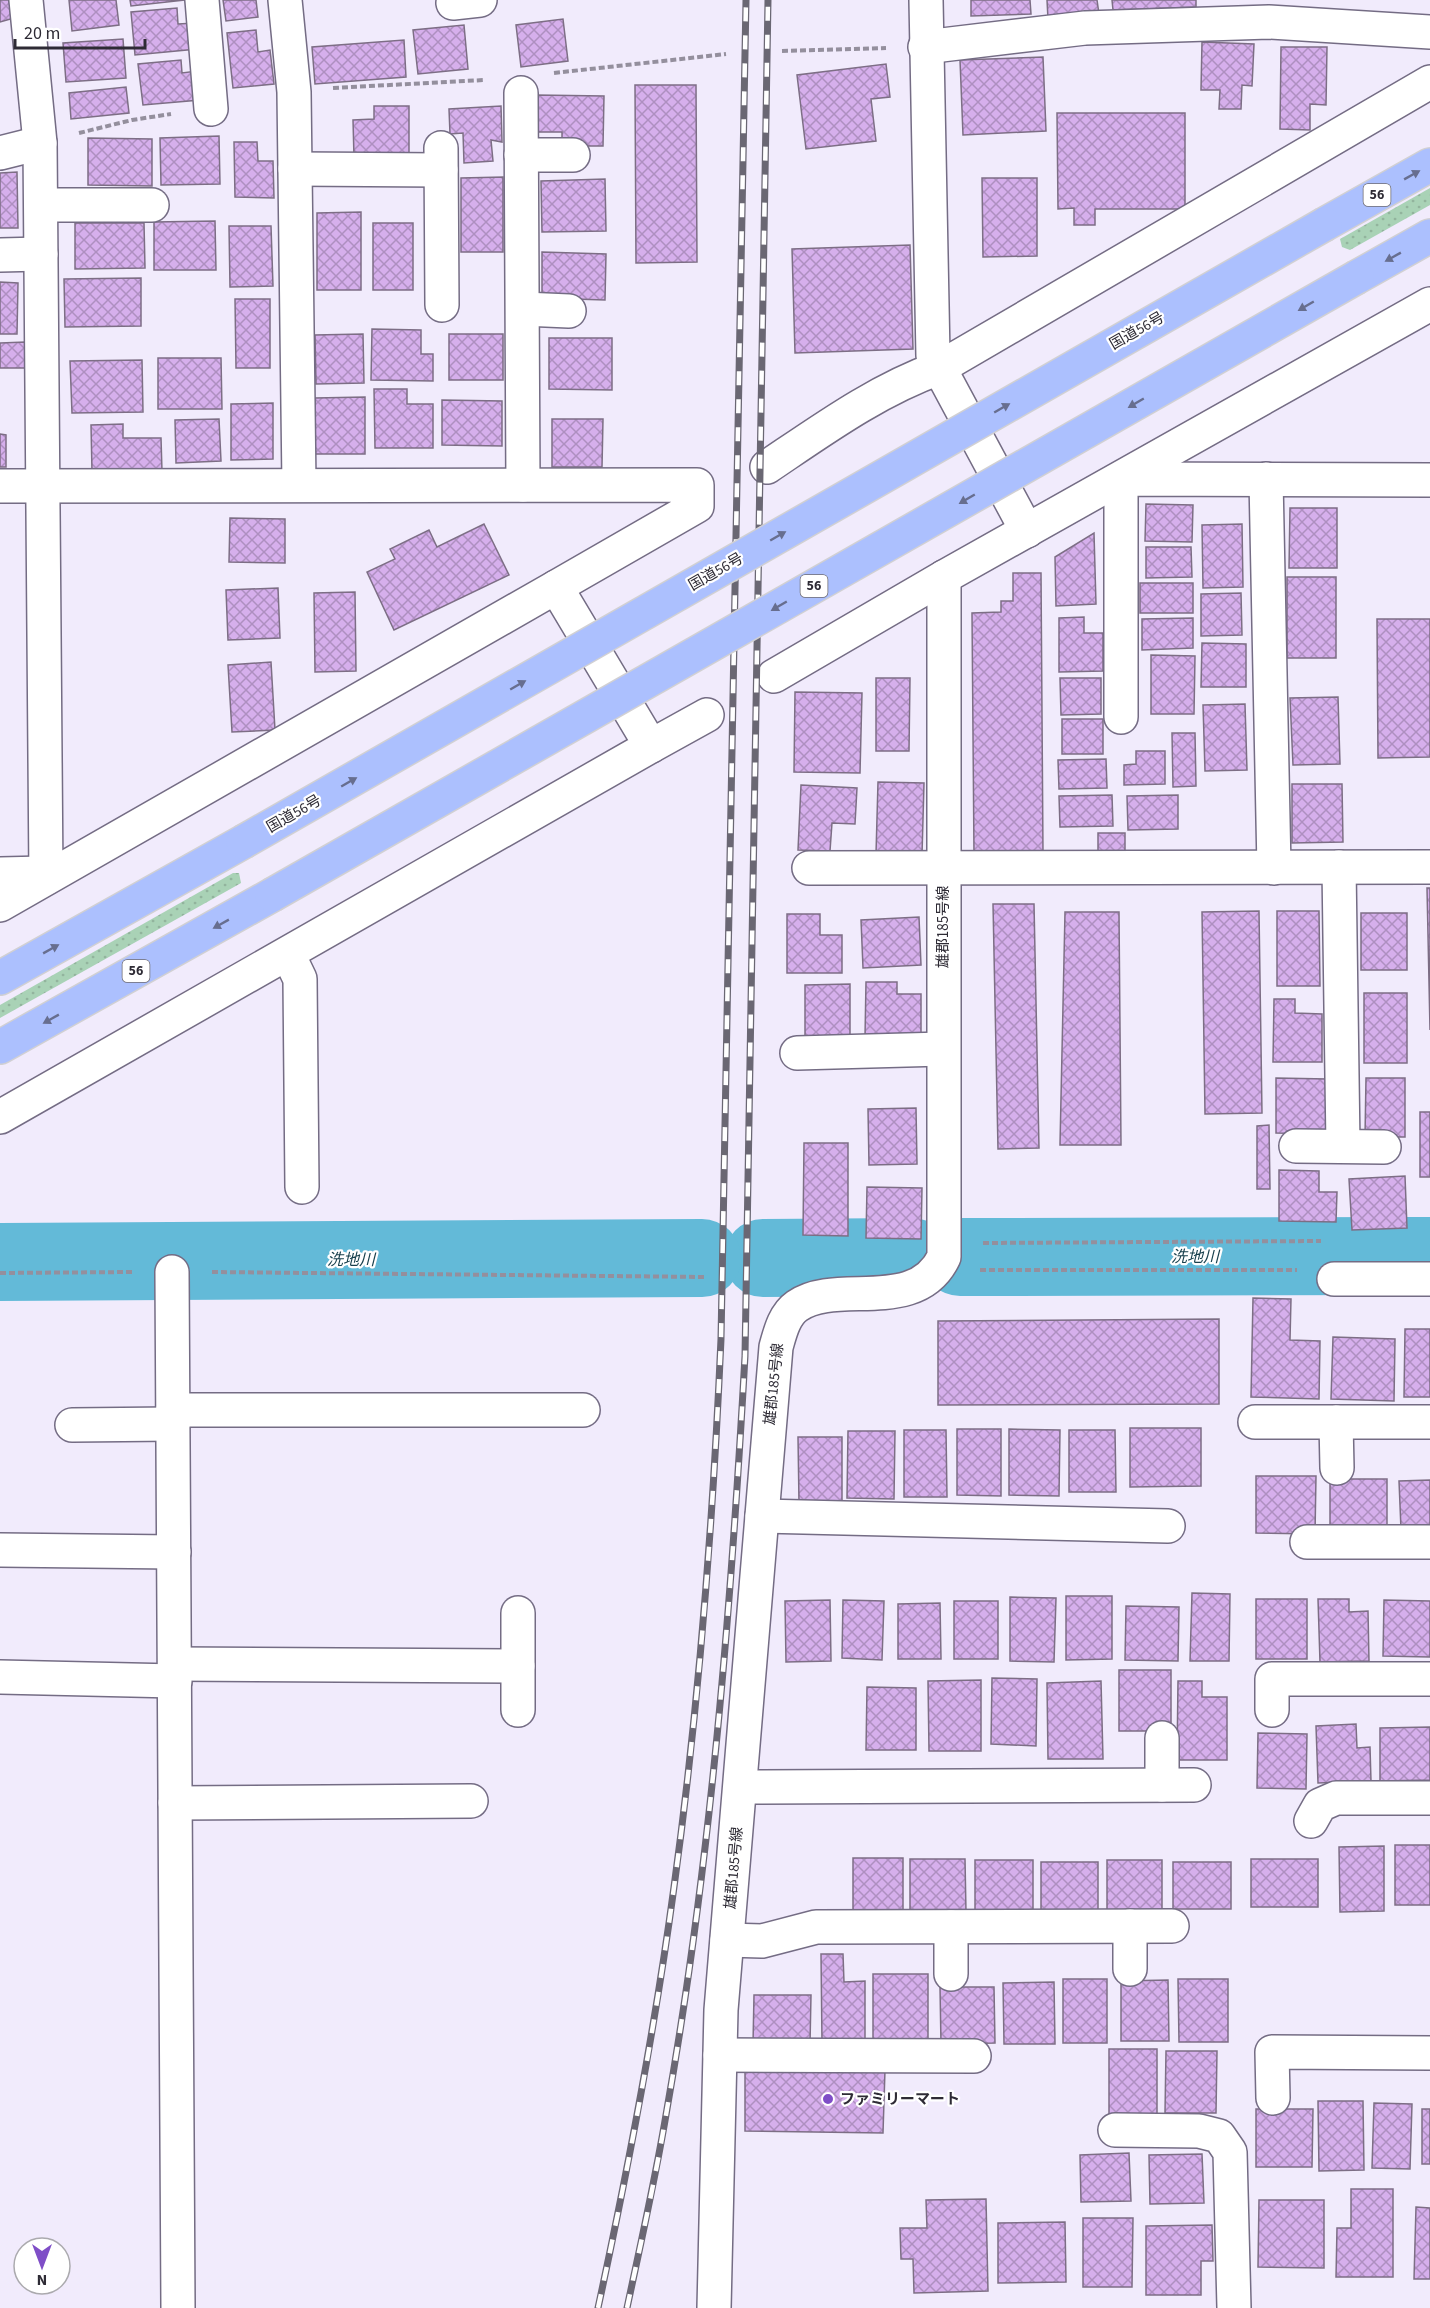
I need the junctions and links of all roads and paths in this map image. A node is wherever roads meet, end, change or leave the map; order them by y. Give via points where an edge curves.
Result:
1 (26, 0) edge
2 (202, 0) edge
3 (285, 0) edge
4 (926, 0) edge
5 (1430, 32) edge
6 (926, 47) junction
7 (782, 51) dead end
8 (726, 54) dead end
9 (486, 80) dead end
10 (1430, 82) edge
11 (532, 84) joint
12 (294, 92) junction
13 (211, 109) joint
14 (40, 142) junction
15 (0, 153) edge
16 (521, 155) junction
17 (573, 155) dead end
18 (1430, 165) edge
19 (295, 169) junction
20 (41, 205) junction
21 (152, 205) dead end
22 (1430, 236) edge
23 (41, 254) junction
24 (0, 255) edge
25 (1430, 304) edge
26 (442, 305) dead end
27 (523, 309) junction
28 (569, 311) dead end
29 (939, 368) junction
30 (767, 466) dead end
31 (1121, 479) junction
32 (1266, 480) junction
33 (1430, 480) edge
34 (523, 484) junction
35 (299, 485) junction
36 (0, 486) edge
37 (43, 486) junction
38 (1027, 531) junction
39 (944, 577) junction
40 (556, 587) junction
41 (774, 676) dead end
42 (707, 715) dead end
43 (1121, 717) dead end
44 (651, 746) junction
45 (1339, 867) junction
46 (1430, 867) edge
47 (809, 868) dead end
48 (1274, 868) junction
49 (943, 869) junction
50 (0, 874) edge
51 (45, 876) junction
52 (0, 905) edge
53 (288, 954) junction
54 (0, 978) edge
55 (0, 1047) edge
56 (943, 1049) junction
57 (797, 1053) dead end
58 (0, 1117) edge
59 (1296, 1146) dead end
60 (1343, 1146) junction
61 (1384, 1147) dead end
62 (302, 1187) dead end
63 (1323, 1241) dead end
64 (940, 1257) junction
65 (172, 1272) junction
66 (0, 1273) edge
67 (706, 1277) dead end
68 (1334, 1279) joint
69 (1430, 1279) edge
70 (583, 1410) dead end
71 (173, 1417) junction
72 (1255, 1422) dead end
73 (1336, 1422) junction
74 (1430, 1422) edge
75 (72, 1425) dead end
76 (1337, 1468) dead end
77 (762, 1516) junction
78 (1168, 1526) dead end
79 (1307, 1542) dead end
80 (1430, 1542) edge
81 (0, 1550) edge
82 (174, 1552) junction
83 (518, 1613) dead end
84 (518, 1666) junction
85 (175, 1672) junction
86 (0, 1677) edge
87 (1430, 1679) edge
88 (518, 1710) dead end
89 (1272, 1710) dead end
90 (1162, 1738) dead end
91 (741, 1787) junction
92 (1430, 1798) edge
93 (471, 1801) dead end
94 (175, 1803) junction
95 (1311, 1821) dead end
96 (1130, 1926) junction
97 (1172, 1926) dead end
98 (951, 1927) junction
99 (727, 1940) junction
100 (1130, 1969) dead end
101 (951, 1974) dead end
102 (1430, 2053) edge
103 (720, 2055) junction
104 (974, 2056) dead end
105 (1273, 2098) dead end
106 (1115, 2130) dead end
107 (178, 2308) edge
108 (714, 2308) edge
109 (1234, 2308) edge

1 - 14 street
2 - 13 street
3 - 12 street
4 - 6 street
5 - 6 street via 1269,22 1085,28
6 - 7 path
6 - 29 street via 933,356
8 - 11 path
9 - 12 path
10 - 29 street
11 - 16 street
12 - 19 street
13 - 14 path via 132,120
14 - 15 street
14 - 20 street
16 - 17 street
16 - 27 street
54 -> 18 highway, 国道56号 / 56, bridge
19 - 26 street via 441,159
19 - 35 street
20 - 21 street
20 - 23 street
22 -> 55 highway, 56, bridge
23 - 24 street
23 - 37 street
25 - 31 street
27 - 28 street
27 - 34 street
29 - 30 street via 899,384
29 - 38 street
31 - 32 street
31 - 38 street
31 - 43 street
32 - 33 street
32 - 48 street
34 - 35 street
34 - 40 street via 697,484 697,506
35 - 37 street
36 - 37 street
37 - 51 street
38 - 39 street
39 - 41 street
39 - 49 street, 雄郡185号線
40 - 44 street
40 - 51 street
42 - 44 street
44 - 53 street
45 - 46 street
45 - 48 street
45 - 60 street
47 - 49 street
48 - 49 street
49 - 56 street, 雄郡185号線
50 - 51 street
51 - 52 street
53 - 58 street
53 - 62 street via 300,979
56 - 57 street
56 - 64 street, 雄郡185号線
59 - 60 street
60 - 61 street
63 - 64 path
64 - 68 path via 1310,1270
64 - 77 street, 雄郡185号線 via 920,1284 898,1290 816,1298 796,1306 782,1325 776,1347
65 - 66 path
65 - 67 path
65 - 71 street
68 - 69 street
70 - 71 street
71 - 75 street
71 - 82 street
72 - 73 street
73 - 74 street
73 - 76 street
77 - 78 street
77 - 91 street, 雄郡185号線
79 - 80 street
81 - 82 street
82 - 85 street
83 - 84 street
84 - 85 street
84 - 88 street
85 - 86 street
85 - 94 street
87 - 89 street via 1272,1679
90 - 91 street via 1178,1785
91 - 99 street, 雄郡185号線
92 - 95 street via 1336,1798 1320,1805
93 - 94 street
94 - 107 street
96 - 97 street
96 - 98 street
96 - 100 street
98 - 99 street via 816,1927 762,1941
98 - 101 street
99 - 103 street, 雄郡185号線
102 - 105 street via 1272,2052
103 - 104 street
103 - 108 street, 雄郡185号線
106 - 109 street via 1200,2131 1219,2136 1230,2152

